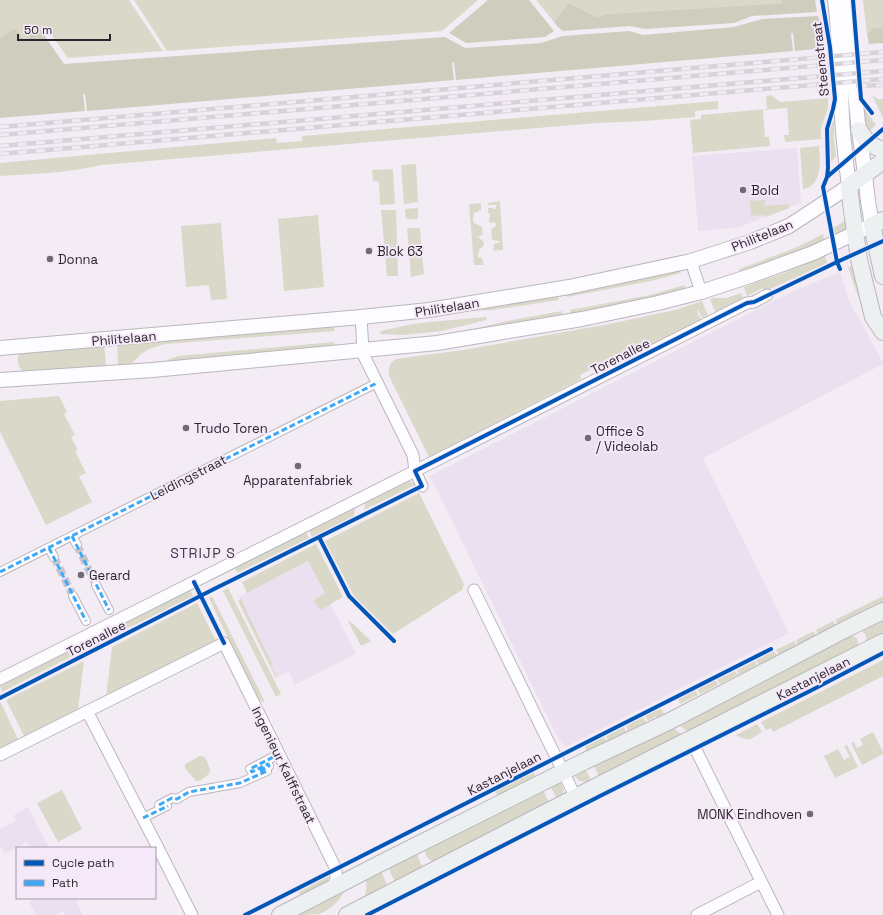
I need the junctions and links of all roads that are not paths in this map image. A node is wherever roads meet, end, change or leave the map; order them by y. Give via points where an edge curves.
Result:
1 (835, 0) edge
2 (846, 0) edge
3 (859, 130) junction
4 (883, 150) edge
5 (883, 161) edge
6 (865, 174) junction
7 (853, 187) junction
8 (868, 201) junction
9 (852, 211) junction
10 (878, 223) edge
11 (855, 233) junction
12 (691, 261) junction
13 (883, 276) edge
14 (701, 292) junction
15 (767, 295) dead end
16 (878, 315) edge
17 (361, 317) junction
18 (883, 332) edge
19 (2, 348) edge
20 (363, 350) junction
21 (3, 380) edge
22 (377, 383) junction
23 (415, 471) junction
24 (422, 486) dead end
25 (72, 536) junction
26 (76, 546) tunnel mouth
27 (49, 548) junction
28 (54, 557) tunnel mouth
29 (0, 572) edge
30 (96, 585) tunnel mouth
31 (474, 590) dead end
32 (73, 596) tunnel mouth
33 (109, 610) dead end
34 (883, 611) edge
35 (86, 621) dead end
36 (883, 642) edge
37 (0, 679) edge
38 (88, 711) junction
39 (690, 740) junction
40 (279, 754) junction
41 (0, 755) edge
42 (266, 771) dead end
43 (563, 772) junction
44 (248, 779) junction
45 (576, 798) junction
46 (177, 799) junction
47 (159, 805) dead end
48 (143, 818) junction
49 (762, 883) junction
50 (333, 888) junction
51 (192, 915) edge
52 (280, 915) edge
53 (347, 915) edge
54 (697, 915) edge
55 (778, 915) edge

1 - 7 street, Steenstraat via 846,161
2 - 3 street
3 - 4 main road via 868,143
3 - 6 street
5 - 6 main road, Philitelaan
6 - 7 main road, Philitelaan
6 - 8 street
7 - 8 street via 862,192
7 - 9 main road, Steenstraat
7 - 12 street, Philitelaan via 789,226
8 - 10 street
9 - 10 street via 858,218
9 - 11 main road, Steenstraat
10 - 11 street
10 - 13 main road
11 - 14 street via 793,261
11 - 16 main road, Steenstraat via 859,260
12 - 14 street
12 - 17 street, Philitelaan via 569,287 429,310
14 - 20 street via 582,319 437,343
15 - 23 street, Torenallee
16 - 18 main road, Steenstraat
17 - 19 street, Philitelaan
17 - 20 street
20 - 21 street via 153,370
20 - 22 street
22 - 23 street via 413,455
22 - 25 street, Leidingstraat
23 - 24 street
23 - 37 street, Torenallee
25 - 26 street
25 - 27 street, Leidingstraat
27 - 28 street
27 - 29 street, Leidingstraat
30 - 33 street, Torenallee
31 - 43 street
32 - 35 street, Torenallee
34 - 43 main road, Kastanjelaan via 670,721
36 - 39 main road, Kastanjelaan
38 - 40 street, Ingenieur Kalffstraat via 224,643
38 - 41 street
38 - 48 street
39 - 45 main road, Kastanjelaan
39 - 49 street
40 - 44 street via 250,769 252,772 268,764 269,766
40 - 50 street, Ingenieur Kalffstraat via 336,869
42 - 44 street
43 - 45 street
43 - 50 main road, Kastanjelaan
44 - 46 street via 240,783 189,792
45 - 53 main road, Kastanjelaan
46 - 47 street via 172,798
46 - 48 street via 174,803
48 - 51 street
49 - 54 street
49 - 55 street
50 - 52 main road, Kastanjelaan

